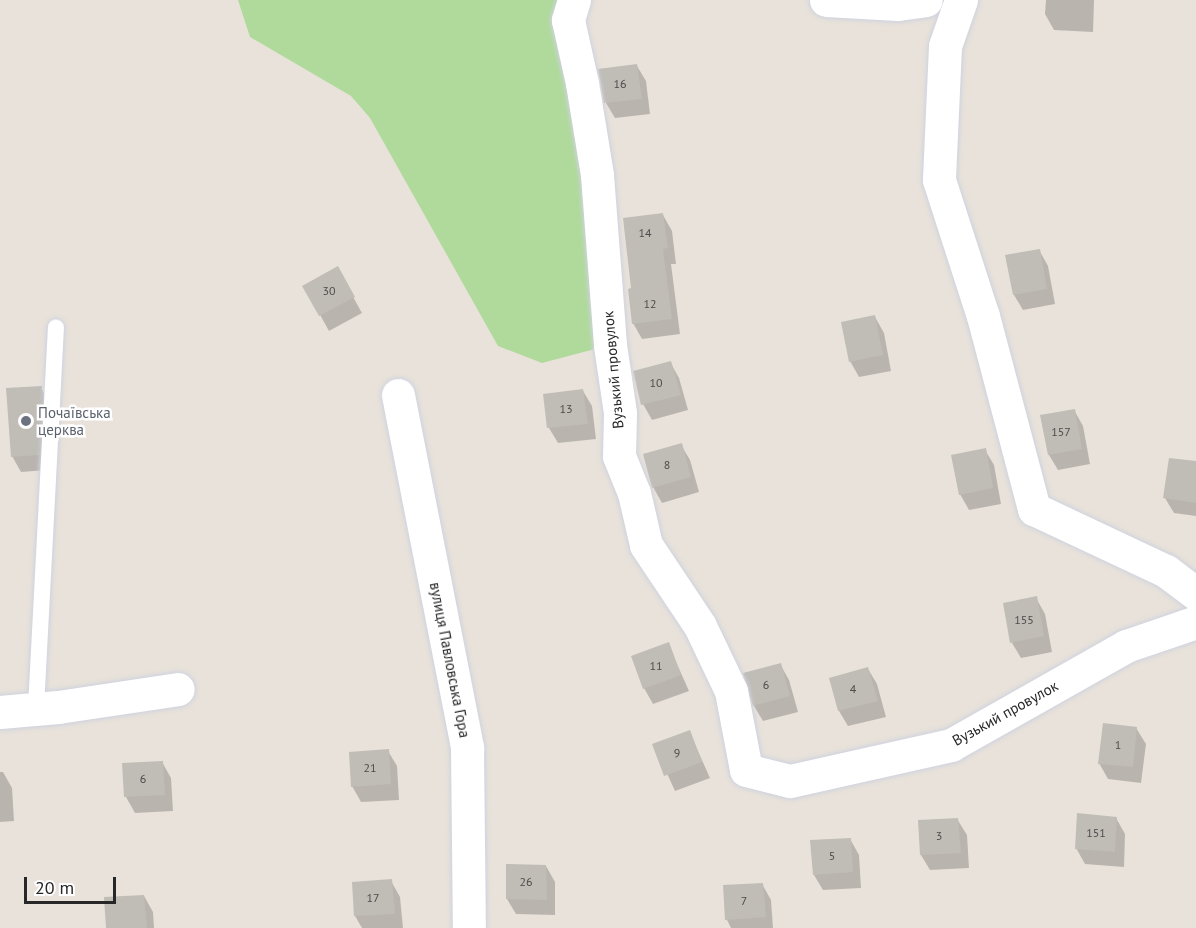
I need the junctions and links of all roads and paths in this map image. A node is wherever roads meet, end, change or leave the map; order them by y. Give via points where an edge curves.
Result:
1 (574, 0) edge
2 (826, 0) edge
3 (926, 0) edge
4 (961, 0) edge
5 (56, 328) dead end
6 (398, 395) dead end
7 (1196, 594) edge
8 (1196, 622) edge
9 (178, 689) dead end
10 (36, 708) junction
11 (0, 712) edge
12 (469, 928) edge

1 - 8 street, Вузький провулок via 568,20 597,175 610,345 620,413 619,456 634,493 646,545 700,627 730,691 746,770 790,781 951,745 1126,646
2 - 3 street via 898,4
4 - 7 street via 945,46 939,180 983,316 1034,509 1166,571
5 - 10 lane
6 - 12 street, вулиця Павловська Гора via 466,748
9 - 10 street
10 - 11 street

